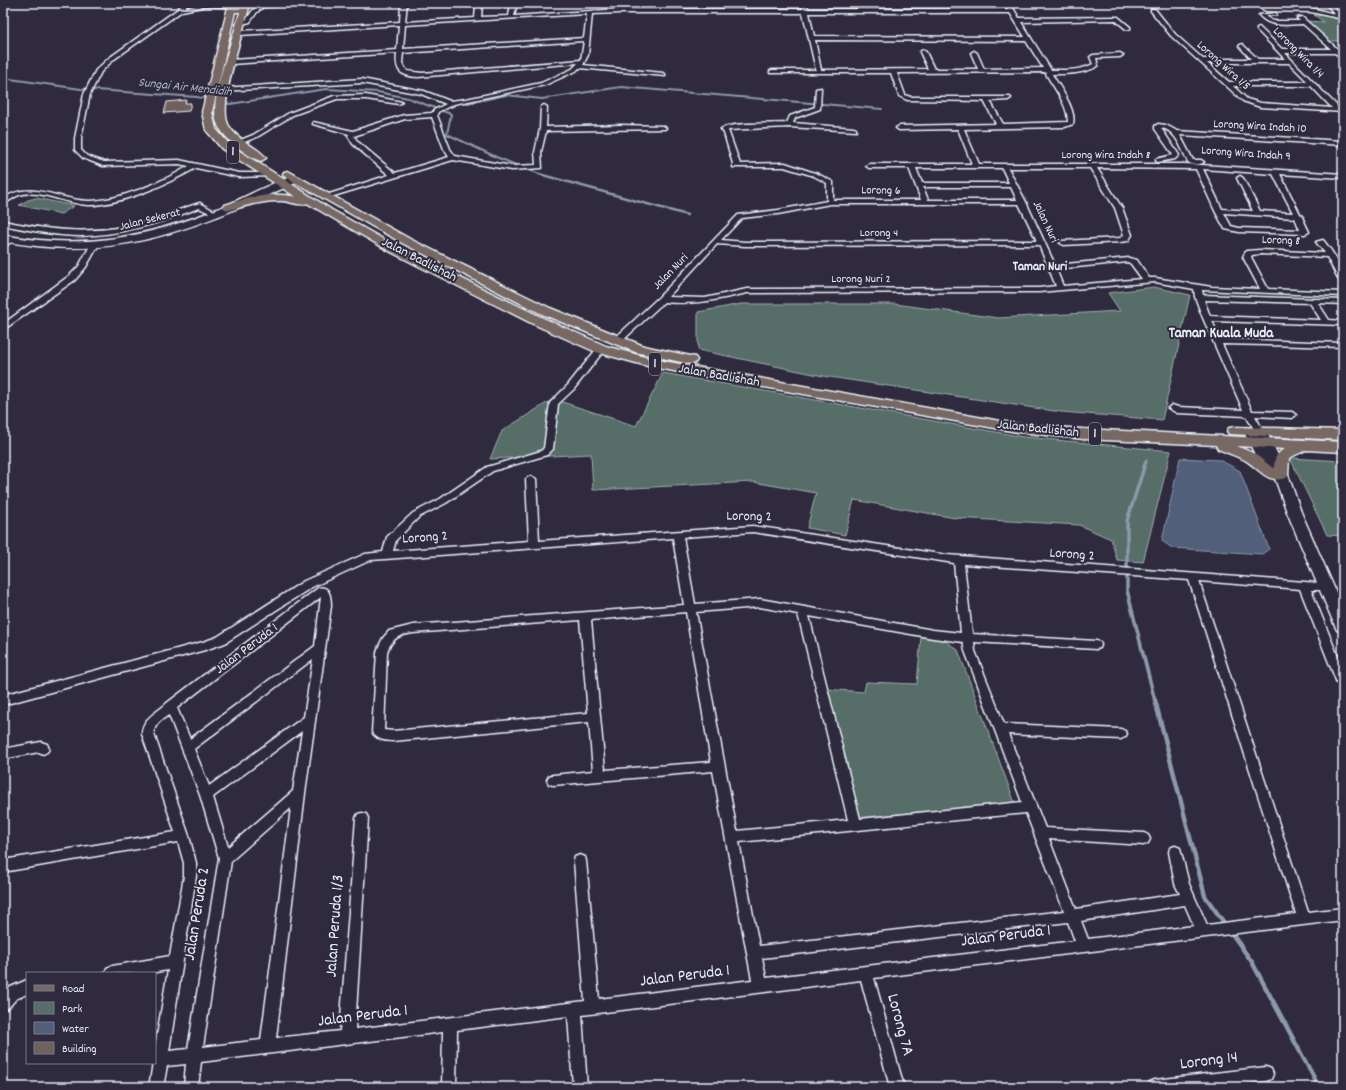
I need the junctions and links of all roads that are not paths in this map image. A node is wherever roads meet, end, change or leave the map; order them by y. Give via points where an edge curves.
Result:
1 (220, 3) edge
2 (246, 3) edge
3 (312, 3) edge
4 (404, 3) edge
5 (514, 3) edge
6 (682, 3) edge
7 (737, 3) edge
8 (804, 3) edge
9 (1007, 3) edge
10 (1328, 3) edge
11 (772, 4) dead end
12 (1254, 4) edge
13 (197, 5) edge
14 (182, 6) edge
15 (234, 6) edge
16 (479, 6) dead end
17 (210, 7) junction
18 (805, 10) junction
19 (1153, 10) dead end
20 (1291, 10) junction
21 (683, 11) junction
22 (738, 11) junction
23 (770, 11) junction
24 (1012, 11) junction
25 (590, 12) junction
26 (1296, 14) junction
27 (1340, 16) edge
28 (510, 17) junction
29 (478, 18) junction
30 (1018, 20) junction
31 (1304, 22) junction
32 (402, 23) junction
33 (240, 27) junction
34 (1128, 28) dead end
35 (1259, 29) dead end
36 (812, 38) junction
37 (588, 39) junction
38 (1029, 39) junction
39 (1242, 46) dead end
40 (1336, 50) junction
41 (400, 51) junction
42 (1281, 51) junction
43 (923, 52) dead end
44 (974, 53) dead end
45 (1120, 55) dead end
46 (1343, 57) edge
47 (1202, 61) junction
48 (1256, 61) junction
49 (1291, 61) junction
50 (231, 62) junction
51 (581, 64) junction
52 (982, 71) junction
53 (1048, 71) junction
54 (772, 72) dead end
55 (819, 72) junction
56 (932, 72) junction
57 (894, 73) junction
58 (663, 75) dead end
59 (1227, 84) junction
60 (1313, 84) junction
61 (819, 89) dead end
62 (222, 97) junction
63 (1008, 98) dead end
64 (986, 99) junction
65 (399, 102) dead end
66 (452, 103) junction
67 (544, 107) dead end
68 (1340, 109) edge
69 (434, 115) junction
70 (315, 123) dead end
71 (789, 125) junction
72 (1001, 127) junction
73 (663, 128) dead end
74 (899, 128) dead end
75 (961, 128) junction
76 (543, 129) junction
77 (854, 130) dead end
78 (353, 133) junction
79 (1175, 133) junction
80 (239, 142) junction
81 (1343, 143) edge
82 (453, 158) junction
83 (196, 165) junction
84 (1195, 165) junction
85 (870, 166) dead end
86 (912, 166) junction
87 (976, 166) junction
88 (1004, 166) junction
89 (1061, 166) junction
90 (1092, 166) junction
91 (1343, 171) edge
92 (1276, 172) junction
93 (267, 175) junction
94 (393, 175) junction
95 (1343, 176) edge
96 (1240, 178) dead end
97 (296, 179) junction
98 (283, 185) junction
99 (919, 185) junction
100 (1014, 185) junction
101 (325, 197) junction
102 (246, 200) junction
103 (3, 202) edge
104 (830, 202) junction
105 (1022, 202) junction
106 (926, 203) junction
107 (229, 207) junction
108 (1219, 211) junction
109 (328, 212) junction
110 (214, 213) junction
111 (1257, 213) junction
112 (740, 216) joint
113 (1299, 216) junction
114 (3, 223) edge
115 (6, 241) edge
116 (716, 242) junction
117 (1320, 242) dead end
118 (1042, 243) junction
119 (1064, 243) dead end
120 (95, 244) junction
121 (1330, 255) junction
122 (1052, 267) junction
123 (1343, 280) edge
124 (1147, 281) junction
125 (1198, 287) junction
126 (1061, 289) junction
127 (1265, 291) junction
128 (1343, 294) edge
129 (1199, 297) junction
130 (662, 299) junction
131 (1313, 301) junction
132 (1343, 302) edge
133 (1207, 318) junction
134 (1326, 322) junction
135 (1343, 323) edge
136 (3, 328) edge
137 (1217, 340) junction
138 (617, 341) junction
139 (1343, 345) edge
140 (601, 349) junction
141 (1172, 408) dead end
142 (938, 410) junction
143 (1247, 413) junction
144 (1292, 415) dead end
145 (1343, 435) edge
146 (1258, 437) junction
147 (1201, 440) junction
148 (1303, 445) junction
149 (1343, 447) edge
150 (1276, 475) junction
151 (531, 479) dead end
152 (677, 534) junction
153 (534, 545) junction
154 (387, 555) junction
155 (959, 560) junction
156 (1193, 578) junction
157 (1304, 586) junction
158 (1327, 587) junction
159 (691, 607) junction
160 (802, 610) junction
161 (585, 615) junction
162 (1343, 626) edge
163 (967, 638) junction
164 (1096, 645) dead end
165 (320, 648) junction
166 (1343, 683) edge
167 (3, 700) edge
168 (171, 706) junction
169 (593, 717) junction
170 (309, 720) junction
171 (1000, 730) junction
172 (1121, 734) dead end
173 (188, 748) junction
174 (44, 749) dead end
175 (3, 754) edge
176 (718, 766) junction
177 (599, 775) junction
178 (553, 780) dead end
179 (300, 794) junction
180 (206, 795) junction
181 (1030, 807) junction
182 (362, 818) dead end
183 (855, 824) junction
184 (1039, 833) junction
185 (183, 836) junction
186 (731, 837) junction
187 (1144, 839) dead end
188 (1175, 852) dead end
189 (225, 858) junction
190 (580, 860) dead end
191 (3, 866) edge
192 (1188, 899) junction
193 (1343, 914) edge
194 (1071, 916) junction
195 (1304, 919) junction
196 (1209, 931) junction
197 (1084, 946) junction
198 (753, 953) junction
199 (176, 962) junction
200 (118, 972) edge
201 (866, 973) junction
202 (760, 986) junction
203 (26, 987) edge
204 (3, 1003) edge
205 (593, 1007) junction
206 (575, 1009) junction
207 (450, 1024) junction
208 (347, 1037) junction
209 (268, 1046) junction
210 (194, 1056) junction
211 (159, 1060) junction
212 (1266, 1074) dead end
213 (156, 1087) edge
214 (191, 1087) edge
215 (449, 1087) edge
216 (580, 1087) edge
217 (897, 1087) edge
218 (1162, 1087) edge

1 - 17 main road
2 - 33 main road, Jalan Badlishah / 1
3 - 33 street via 262,6
4 - 32 street
5 - 28 street
6 - 21 street
7 - 22 street
8 - 18 street
9 - 24 street
10 - 27 street
11 - 23 street
12 - 20 street via 1266,9
13 - 14 main road
13 - 17 main road
14 - 83 street via 104,64 90,84 77,146 85,157 108,164 174,162
15 - 17 main road via 225,10
15 - 33 main road via 238,10 236,24
15 - 93 main road, Jalan Badlishah / 1 via 210,99 208,120 220,142
16 - 29 street
18 - 23 street
18 - 24 street
18 - 36 street
19 - 47 street, Lorong Wira 1/5 via 1173,35
20 - 26 street
20 - 27 street via 1311,10
21 - 22 street
21 - 25 street
22 - 23 street
24 - 30 street
25 - 28 street
25 - 37 street
26 - 31 street
26 - 31 street via 1262,15 1271,23
28 - 29 street
29 - 32 street
30 - 34 street via 1079,20 1090,25 1098,24 1094,19 1118,18
30 - 38 street
31 - 40 street
32 - 33 street
32 - 41 street
33 - 50 main road, Jalan Badlishah / 1
35 - 42 street, Lorong Wira 1/4
36 - 38 street
36 - 55 street
37 - 41 street
37 - 51 street
38 - 53 street
39 - 48 street
40 - 42 street
40 - 46 street
41 - 50 street
41 - 51 street via 401,70 406,74 416,75
42 - 49 street, Lorong Wira 1/4
43 - 56 street
44 - 52 street
45 - 53 street via 1093,57 1095,66 1071,71
47 - 48 street
47 - 59 street, Lorong Wira 1/5
48 - 49 street
49 - 60 street, Lorong Wira 1/4
50 - 62 main road, Jalan Badlishah / 1
51 - 58 street
51 - 66 street via 558,79 543,84
52 - 53 street
52 - 56 street
53 - 72 street via 1069,109 1071,123 1065,126
54 - 55 street
55 - 57 street
56 - 57 street
57 - 64 street via 902,96 909,99
59 - 60 street
59 - 68 street, Lorong Wira 1/5 via 1245,100 1260,105
60 - 68 street, Lorong Wira 1/4
61 - 71 street via 819,104 811,111 792,118
62 - 66 street via 362,81 422,92
62 - 80 main road, Jalan Badlishah / 1 via 222,122
63 - 64 street
64 - 72 street
65 - 80 street via 352,96 331,98 291,114 255,136
66 - 69 street via 436,111
67 - 76 street
69 - 78 street via 404,117
69 - 82 street via 447,150
70 - 78 street
71 - 77 street
71 - 104 street via 736,126 724,129 736,166 785,166 816,175 830,182
72 - 75 street
73 - 76 street via 628,126
74 - 75 street
75 - 87 street
76 - 82 street via 538,152 540,167 518,168
78 - 94 street via 350,136 354,142
79 - 81 street, Lorong Wira Indah 10
79 - 84 street, Lorong Wira Indah 9
79 - 89 street via 1169,127 1158,126 1176,153 1173,158 1064,161 1059,162
80 - 97 main road, Jalan Badlishah / 1
82 - 94 street
83 - 93 street via 239,175
83 - 103 street via 172,179 101,202 82,203 27,192 15,194
84 - 90 street, Lorong Wira Indah 8
84 - 91 street, Lorong Wira Indah 9
84 - 92 street, Lorong Wira Indah 8
84 - 108 street
85 - 86 street, Lorong Wira Indah 8
86 - 87 street, Lorong Wira Indah 8
86 - 99 street
87 - 88 street, Lorong Wira Indah 8
88 - 89 street, Lorong Wira Indah 8
88 - 100 street, Jalan Nuri
89 - 90 street, Lorong Wira Indah 8
90 - 119 street via 1122,214 1128,235 1120,240
92 - 95 street, Lorong Wira Indah 8
92 - 113 street
93 - 98 main road, Jalan Badlishah / 1
93 - 102 main road via 261,189
94 - 101 street
96 - 111 street
97 - 98 street, Jalan Sekerat
97 - 101 main road, Jalan Badlishah / 1
98 - 102 street, Jalan Sekerat
98 - 109 main road, Jalan Badlishah / 1
99 - 100 street
99 - 106 street
100 - 105 street, Jalan Nuri
101 - 138 main road, Jalan Badlishah / 1 via 408,242 546,310
102 - 107 street, Jalan Sekerat
104 - 106 street, Lorong 6
104 - 112 street, Lorong 6
105 - 106 street, Lorong 6
105 - 118 street, Jalan Nuri
107 - 109 main road via 262,198 278,197 298,200
107 - 110 street, Jalan Sekerat
108 - 111 street
108 - 113 street via 1228,227 1239,230 1305,232
109 - 140 main road, Jalan Badlishah / 1 via 393,249 538,321
110 - 114 street via 200,205 141,226 74,234
110 - 120 street, Jalan Sekerat via 152,235
111 - 113 street
112 - 116 street, Jalan Nuri
115 - 120 street, Jalan Sekerat via 51,246
116 - 118 street, Lorong 4
116 - 130 street, Jalan Nuri
117 - 121 street
118 - 122 street, Jalan Nuri
120 - 136 street via 82,267 72,278
121 - 123 street
121 - 127 street, Lorong 8 via 1260,252 1249,254 1247,257
122 - 124 street via 1129,260 1134,262
122 - 126 street, Jalan Nuri
124 - 125 street, Lorong Nuri 2 via 1160,280
124 - 126 street, Lorong Nuri 2
125 - 127 street, Lorong Nuri 2
125 - 129 street
126 - 130 street, Lorong Nuri 2 via 753,291 736,292 705,300
127 - 128 street, Lorong Nuri 2
129 - 131 street
129 - 133 street
130 - 138 street, Jalan Nuri
131 - 132 street
131 - 134 street
133 - 134 street
133 - 137 street
134 - 135 street
137 - 139 street
137 - 143 street
138 - 142 main road, Jalan Badlishah / 1 via 686,359
140 - 142 main road, Jalan Badlishah / 1 via 651,363
140 - 154 street via 570,388 554,403 548,448 544,454 490,469 448,498 416,515 391,539
141 - 143 street
142 - 146 main road, Jalan Badlishah / 1 via 1077,424
142 - 147 main road, Jalan Badlishah / 1 via 1056,432
143 - 144 street
143 - 146 street
145 - 146 main road, Jalan Badlishah / 1
146 - 147 main road, Jalan Badlishah / 1
146 - 148 main road, Jalan Badlishah / 1
146 - 150 street
147 - 150 main road via 1241,452
148 - 149 main road, Jalan Badlishah / 1
148 - 150 main road via 1282,456
150 - 158 street
151 - 153 street
152 - 153 street, Lorong 2
152 - 155 street, Lorong 2 via 753,529
152 - 159 street
153 - 154 street, Lorong 2
154 - 167 street via 369,557 302,588 254,620 209,645
155 - 156 street, Lorong 2
155 - 163 street
156 - 157 street, Lorong 2
156 - 195 street
157 - 158 street, Lorong 2
157 - 166 street
158 - 162 street
159 - 160 street via 760,603
159 - 161 street
159 - 176 street
160 - 163 street
160 - 183 street
161 - 169 street
161 - 169 street via 413,628 390,635 382,652 378,732 393,736
163 - 164 street
163 - 171 street
165 - 168 street, Jalan Peruda 1 via 326,606 326,596 322,591
165 - 170 street
165 - 173 street
168 - 173 street, Jalan Peruda 2
168 - 185 street, Jalan Peruda 1 via 152,721 148,727 148,734
169 - 177 street
170 - 179 street
170 - 180 street
171 - 172 street
171 - 181 street
173 - 180 street, Jalan Peruda 2
174 - 175 street via 41,746
176 - 177 street
176 - 186 street
177 - 178 street
179 - 189 street
179 - 209 street
180 - 189 street, Jalan Peruda 2
181 - 183 street
181 - 184 street
182 - 208 street, Jalan Peruda 1/3
183 - 186 street
184 - 187 street
184 - 194 street
185 - 191 street
185 - 199 street, Jalan Peruda 1 via 190,863 190,876
186 - 198 street
188 - 192 street
189 - 210 street, Jalan Peruda 2
190 - 205 street
192 - 194 street
192 - 196 street
193 - 195 street, Jalan Peruda 1
194 - 197 street
194 - 198 street
195 - 196 street, Jalan Peruda 1
196 - 197 street, Jalan Peruda 1
197 - 201 street, Jalan Peruda 1
198 - 202 street
199 - 200 street
199 - 211 street, Jalan Peruda 1
201 - 202 street, Jalan Peruda 1
201 - 217 street, Lorong 7A
202 - 205 street, Jalan Peruda 1
203 - 204 street via 11,994
205 - 206 street, Jalan Peruda 1
206 - 207 street, Jalan Peruda 1
206 - 216 street
207 - 208 street, Jalan Peruda 1
207 - 215 street
208 - 209 street, Jalan Peruda 1
209 - 210 street, Jalan Peruda 1
210 - 211 street, Jalan Peruda 1
210 - 214 street, Jalan Peruda 2
211 - 213 street, Jalan Peruda 1
212 - 218 street, Lorong 14

